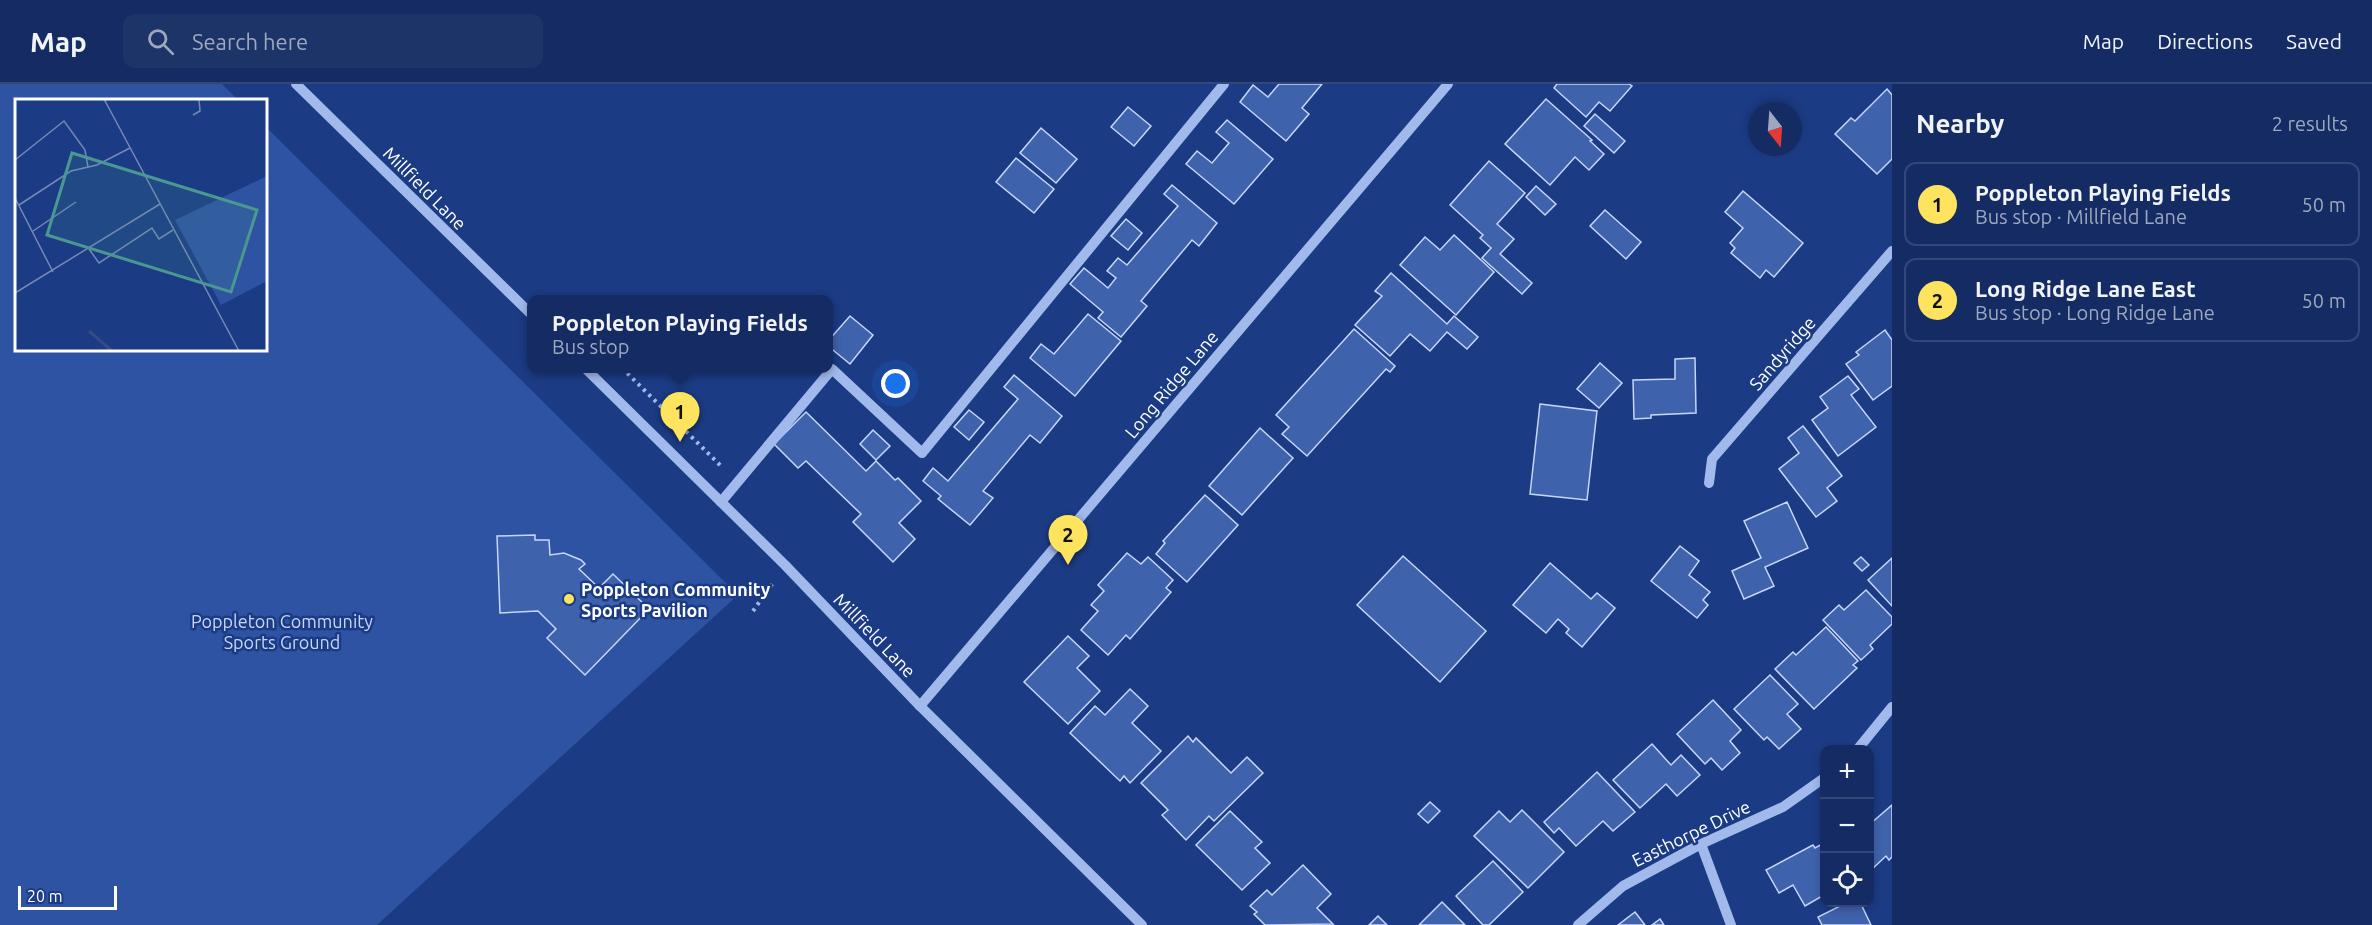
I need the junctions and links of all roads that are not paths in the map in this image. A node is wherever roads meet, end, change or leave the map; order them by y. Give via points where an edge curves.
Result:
1 (296, 84) edge
2 (1224, 84) edge
3 (1448, 84) edge
4 (1892, 251) edge
5 (527, 311) edge
6 (833, 370) edge
7 (589, 373) edge
8 (829, 373) edge
9 (1709, 483) dead end
10 (721, 502) junction
11 (920, 706) junction
12 (1892, 707) edge
13 (1861, 745) edge
14 (1820, 781) edge
15 (1701, 844) junction
16 (1142, 925) edge
17 (1578, 925) edge
18 (1731, 925) edge

1 - 5 street, Millfield Lane
2 - 6 street via 922,453
3 - 11 street, Long Ridge Lane
4 - 9 street, Sandyridge via 1712,459
7 - 10 street, Millfield Lane
8 - 10 street
10 - 11 street, Millfield Lane
11 - 16 street, Millfield Lane
12 - 13 street
14 - 15 street, Easthorpe Drive via 1783,807
15 - 17 street, Easthorpe Drive via 1623,886
15 - 18 street

